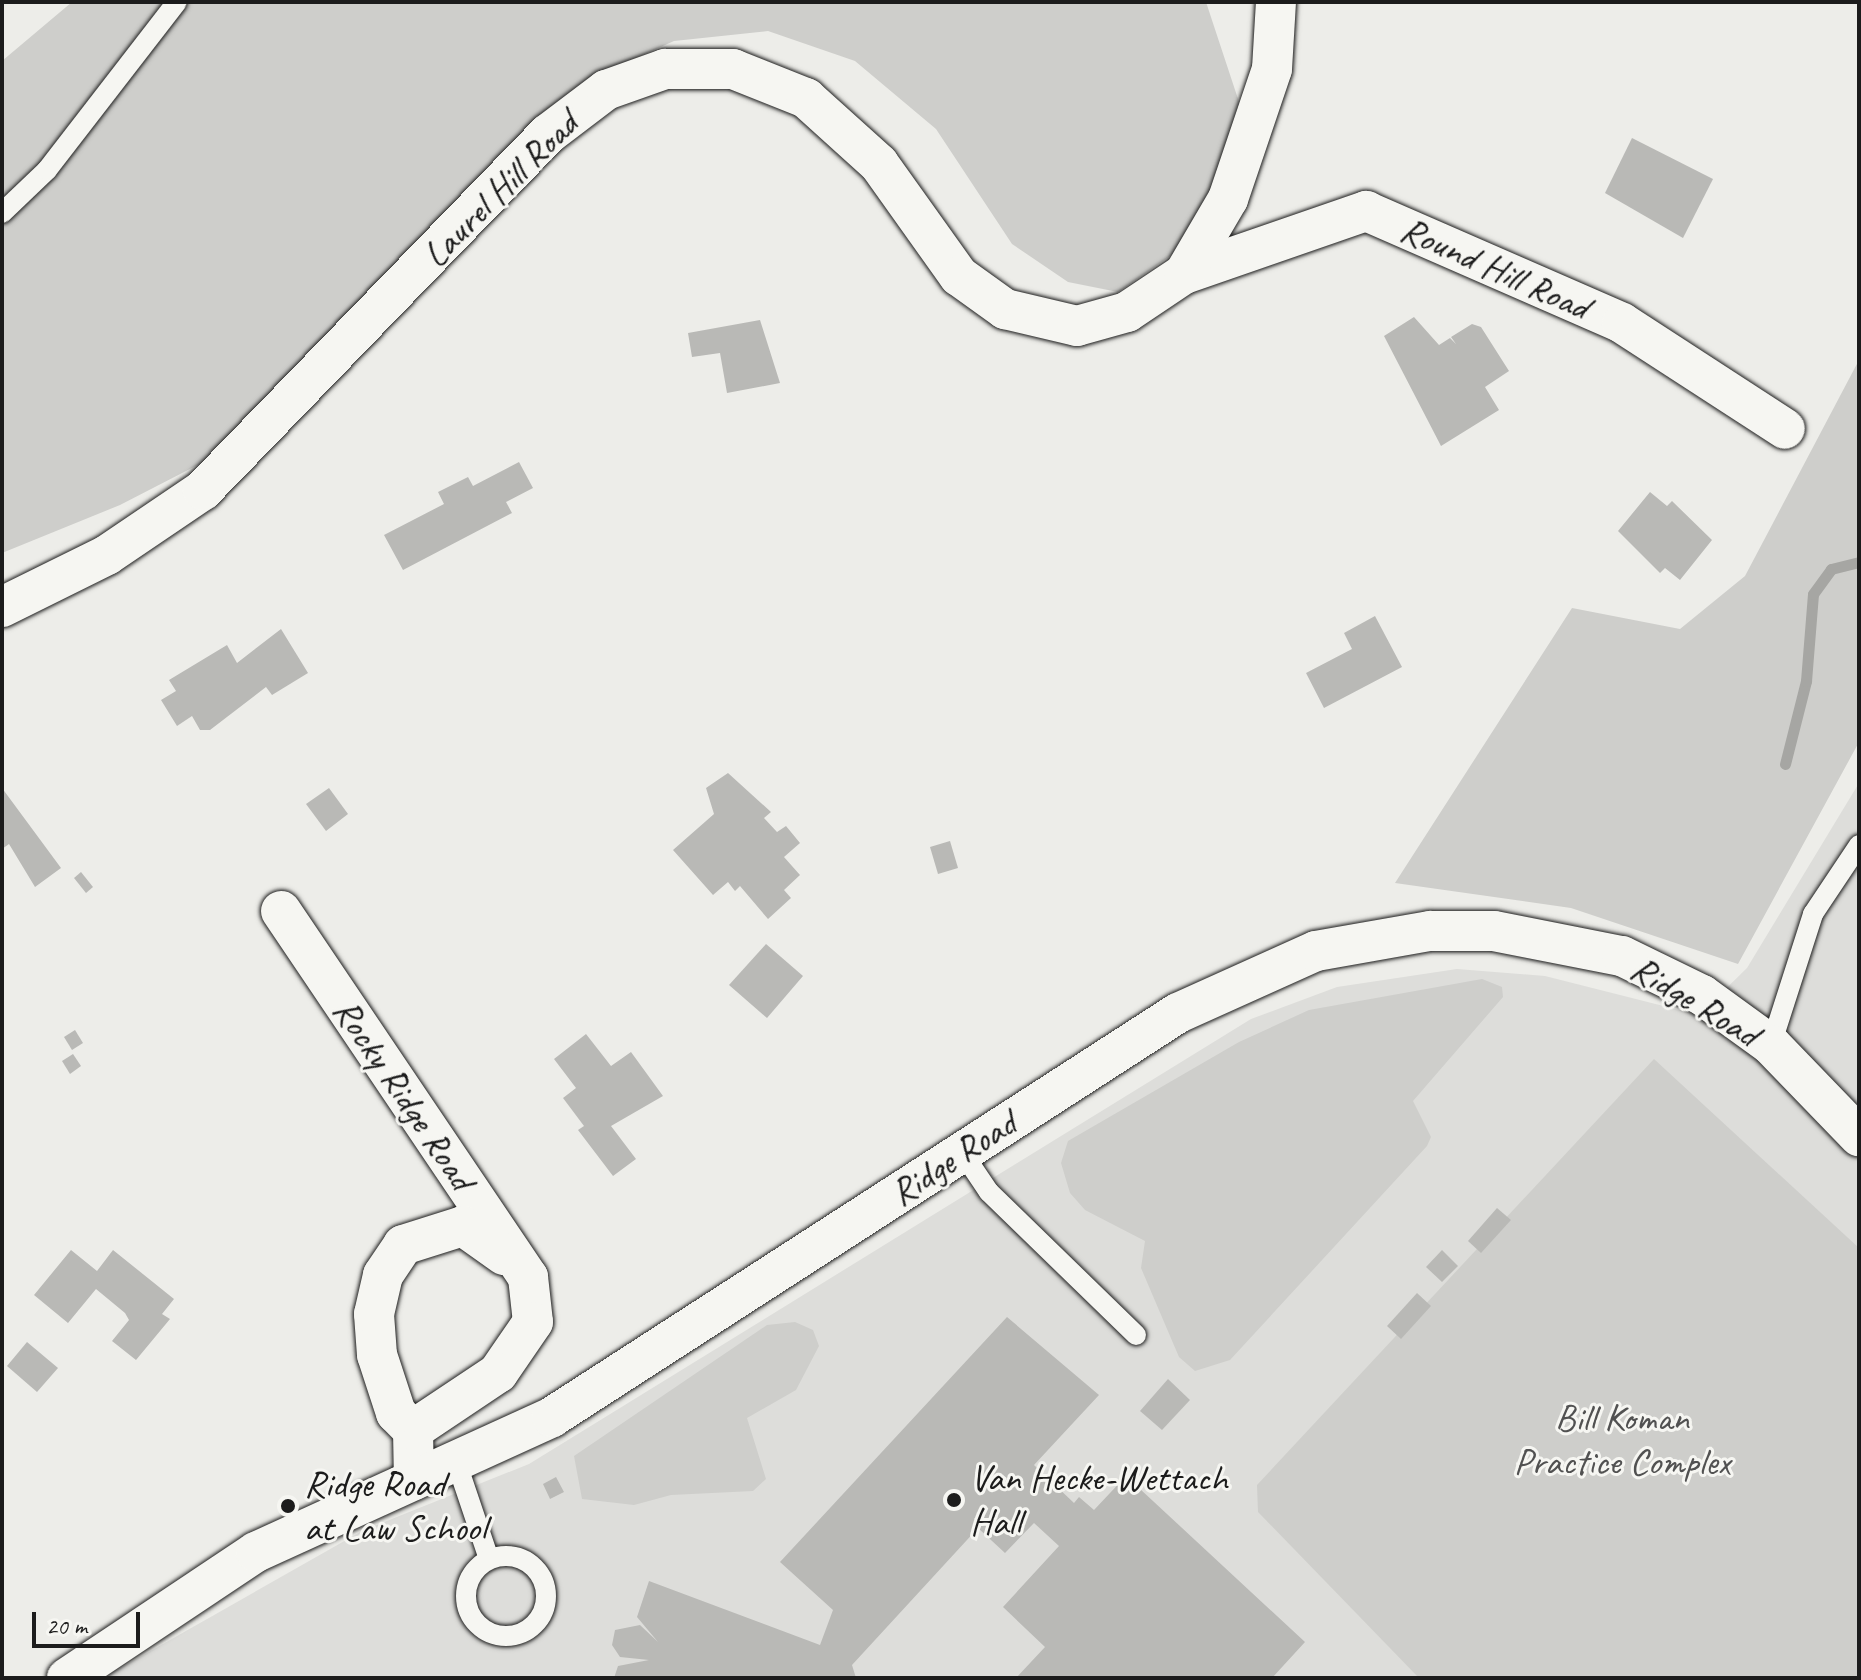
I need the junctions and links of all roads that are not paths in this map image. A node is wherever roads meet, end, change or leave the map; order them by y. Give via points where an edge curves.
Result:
1 (177, 2) edge
2 (1276, 2) edge
3 (2, 213) edge
4 (1184, 274) junction
5 (1785, 429) dead end
6 (2, 607) edge
7 (1859, 846) edge
8 (281, 911) dead end
9 (1771, 1045) junction
10 (1859, 1136) edge
11 (962, 1152) junction
12 (528, 1277) junction
13 (1136, 1335) dead end
14 (413, 1430) junction
15 (457, 1464) junction
16 (414, 1480) junction
17 (489, 1559) junction
18 (67, 1678) edge

1 - 3 lane via 47,170
2 - 4 street, Laurel Hill Road via 1272,69 1256,129 1212,231
4 - 5 street, Round Hill Road via 1366,211 1622,323
4 - 6 street, Laurel Hill Road via 1149,302 1098,323 1028,318 959,276 879,164 806,98 733,69 701,65 633,78 548,134 203,490 107,555
7 - 9 lane via 1813,914
8 - 12 street, Rocky Ridge Road
9 - 10 street, Ridge Road
9 - 11 street, Ridge Road via 1669,977 1582,943 1494,931 1379,937 1242,979
11 - 13 lane via 989,1192
11 - 15 street, Ridge Road via 655,1353
12 - 14 street, Rocky Ridge Road via 533,1322 517,1348 479,1390
12 - 14 street, Rocky Ridge Road via 463,1226 403,1245 383,1275 374,1314 386,1387 396,1413
14 - 16 street
15 - 16 street, Ridge Road
15 - 17 lane
16 - 18 street, Ridge Road via 256,1552
17 - 17 lane via 471,1575 467,1608 491,1633 524,1632 544,1608 543,1579 520,1558

